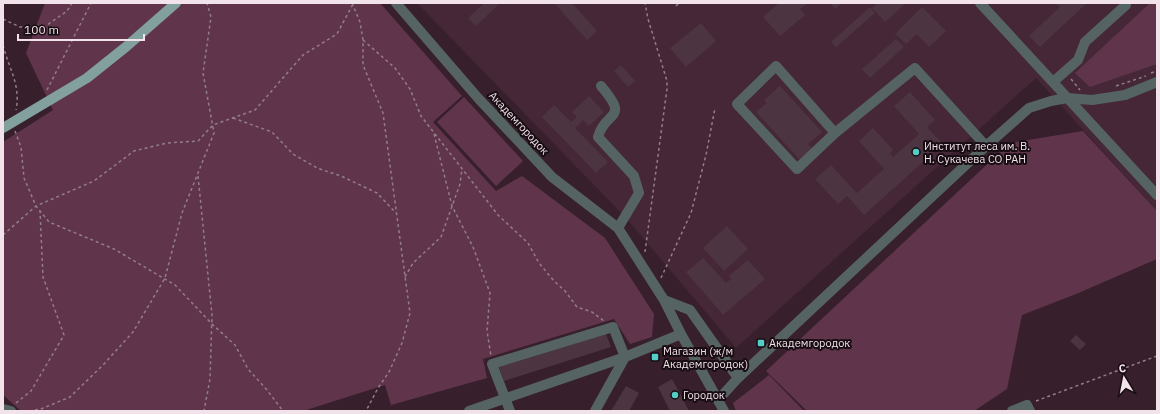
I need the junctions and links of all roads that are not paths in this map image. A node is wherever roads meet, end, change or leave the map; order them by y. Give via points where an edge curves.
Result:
1 (176, 3) edge
2 (396, 3) edge
3 (980, 3) edge
4 (1126, 5) dead end
5 (1053, 82) junction
6 (1157, 82) edge
7 (601, 86) dead end
8 (1067, 98) junction
9 (3, 128) edge
10 (835, 133) junction
11 (986, 146) junction
12 (1157, 195) edge
13 (618, 228) junction
14 (664, 300) junction
15 (681, 334) junction
16 (625, 357) junction
17 (738, 378) junction
18 (504, 399) junction
19 (718, 400) junction
20 (1028, 408) edge
21 (469, 411) edge
22 (510, 411) edge
23 (595, 411) edge
24 (724, 411) edge
25 (1012, 411) edge

1 - 9 main road via 87,78
2 - 13 street, Академгородок via 478,98 552,176
3 - 5 street
4 - 5 street via 1085,42 1078,60
5 - 8 street
6 - 8 street via 1125,95 1092,100
7 - 13 street via 616,109 599,131 598,137 634,176 639,193
8 - 11 street via 1029,108
8 - 12 street
10 - 10 street via 797,168 737,104 776,66
10 - 11 street via 915,68
11 - 17 street
13 - 14 street, Академгородок
14 - 15 street, Академгородок
14 - 17 street via 690,310
15 - 16 street
15 - 19 street, Академгородок
16 - 18 street
16 - 18 street via 613,327 492,364
16 - 23 street
17 - 19 street
18 - 21 street
18 - 22 street
19 - 24 street, Академгородок
20 - 25 street

